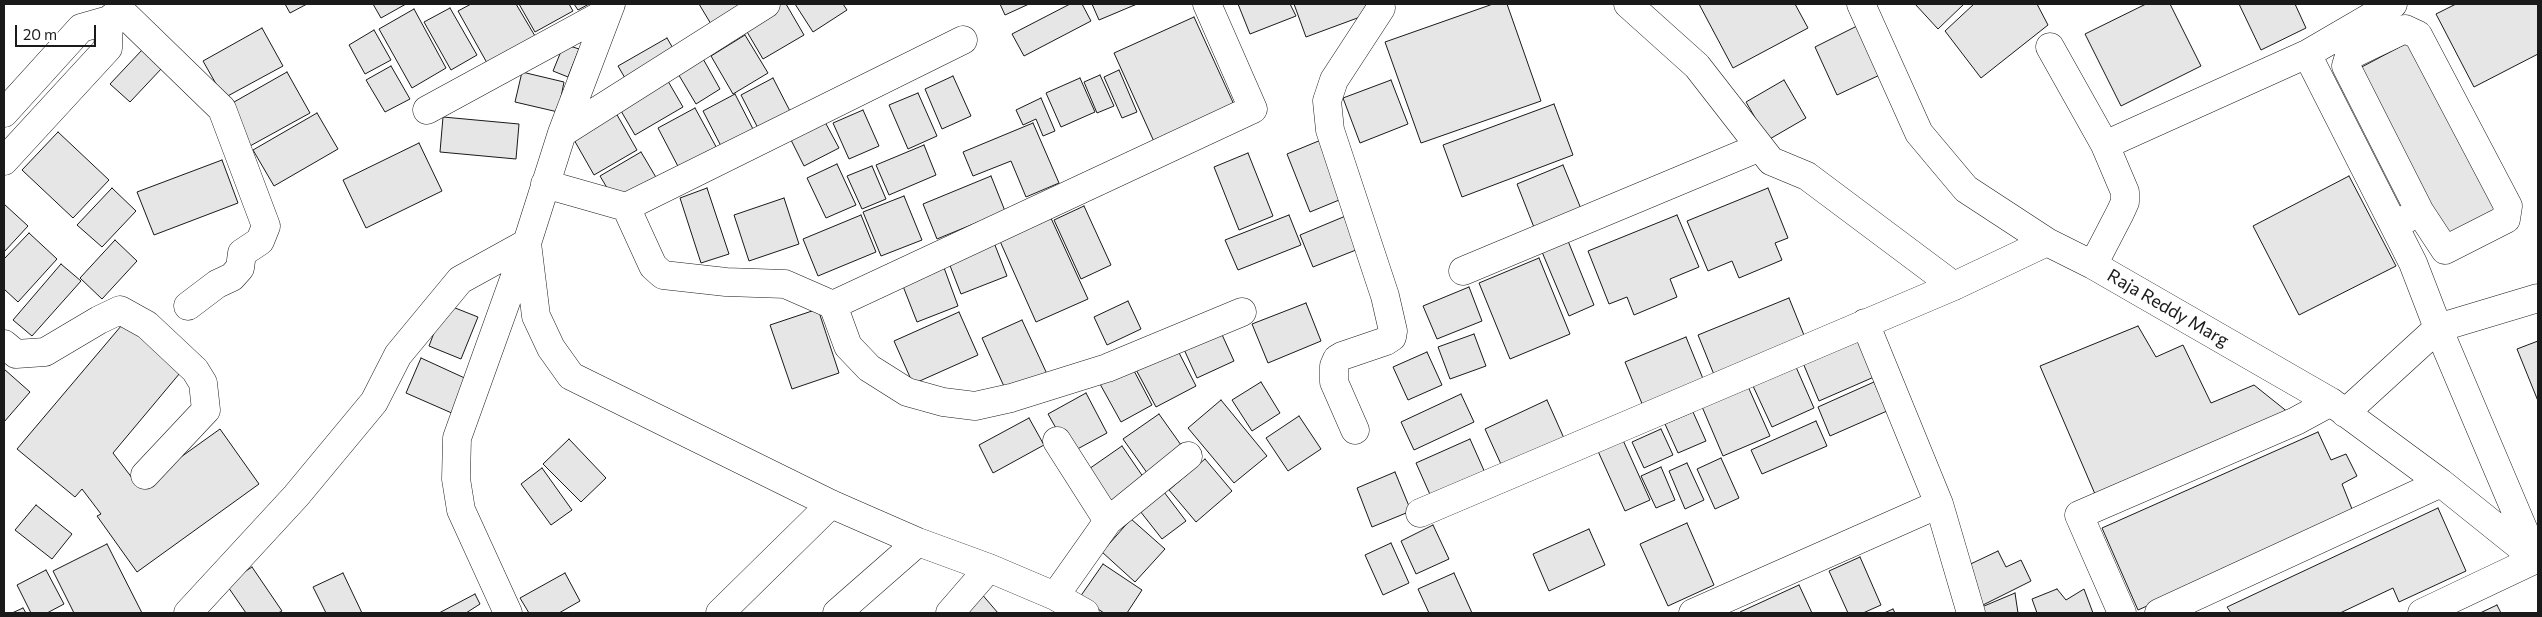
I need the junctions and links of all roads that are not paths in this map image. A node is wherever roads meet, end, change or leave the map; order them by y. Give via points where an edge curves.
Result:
1 (1207, 4) edge
2 (1628, 4) edge
3 (1861, 4) edge
4 (2393, 4) edge
5 (761, 5) edge
6 (1384, 5) edge
7 (609, 8) edge
8 (119, 12) edge
9 (963, 40) dead end
10 (2050, 47) dead end
11 (2307, 54) junction
12 (427, 110) dead end
13 (4, 113) edge
14 (562, 133) junction
15 (2105, 146) junction
16 (1760, 147) junction
17 (4, 161) edge
18 (545, 184) junction
19 (626, 207) junction
20 (2420, 212) junction
21 (2394, 225) junction
22 (2048, 242) junction
23 (527, 243) junction
24 (2445, 250) junction
25 (2413, 263) junction
26 (2093, 265) junction
27 (1463, 271) dead end
28 (1954, 286) junction
29 (2538, 298) edge
30 (833, 305) junction
31 (188, 306) dead end
32 (1242, 312) dead end
33 (1865, 323) junction
34 (2438, 328) junction
35 (4, 344) edge
36 (2338, 407) junction
37 (1355, 430) dead end
38 (1057, 441) dead end
39 (1188, 456) dead end
40 (145, 475) dead end
41 (2441, 483) junction
42 (831, 504) junction
43 (1939, 504) junction
44 (1420, 513) dead end
45 (1108, 521) junction
46 (918, 542) junction
47 (2537, 560) edge
48 (989, 568) junction
49 (1055, 596) junction
50 (188, 613) edge
51 (508, 613) edge
52 (720, 613) edge
53 (837, 613) edge
54 (950, 613) edge
55 (1085, 613) edge
56 (1693, 613) edge
57 (1971, 613) edge
58 (2122, 613) edge
59 (2159, 613) edge
60 (2422, 613) edge

1 - 30 street via 1254,109
2 - 16 street via 1697,66
3 - 22 street, Raja Reddy Marg via 1918,133 1966,189
4 - 11 street
5 - 14 street
6 - 37 street via 1334,80 1328,101 1330,130 1385,296 1393,331 1392,337 1386,341 1342,356 1334,366 1334,382
7 - 12 street
7 - 14 street
8 - 13 street via 81,28
8 - 17 street via 108,48
8 - 31 street via 222,109 266,226 260,241 242,253 240,268 232,277
9 - 19 street
10 - 15 street
11 - 15 street
11 - 21 street
14 - 18 street
15 - 26 street via 2125,192 2125,202
16 - 27 street
16 - 28 street via 1771,161 1807,176
18 - 19 street
18 - 23 street
19 - 30 street via 653,266 663,274 726,282 784,284
20 - 21 street
20 - 24 street
20 - 24 street via 2346,66 2348,56 2405,29 2418,35 2508,206 2506,219
21 - 25 street
22 - 26 street, Raja Reddy Marg
22 - 28 street
23 - 42 street via 536,316 551,348 571,376
23 - 50 street via 460,280 398,356 374,402 296,496
23 - 51 street via 457,438 456,479 461,510
24 - 25 street
25 - 34 street
26 - 36 street, Raja Reddy Marg
28 - 33 street
29 - 34 street
30 - 32 street via 848,346 868,368 907,392 943,402 975,406 1107,368
33 - 43 street
33 - 44 street
34 - 36 street
34 - 47 street
35 - 40 street via 16,354 45,352 120,310 146,325 196,370 203,383 206,410
36 - 41 street, Raja Reddy Marg
36 - 58 street via 2296,421 2079,515
38 - 45 street
39 - 45 street
41 - 47 street, Raja Reddy Marg
41 - 59 street
42 - 46 street
42 - 52 street
43 - 56 street
43 - 57 street
45 - 49 street
46 - 48 street
46 - 53 street
47 - 60 street
48 - 49 street
48 - 54 street
49 - 55 street

